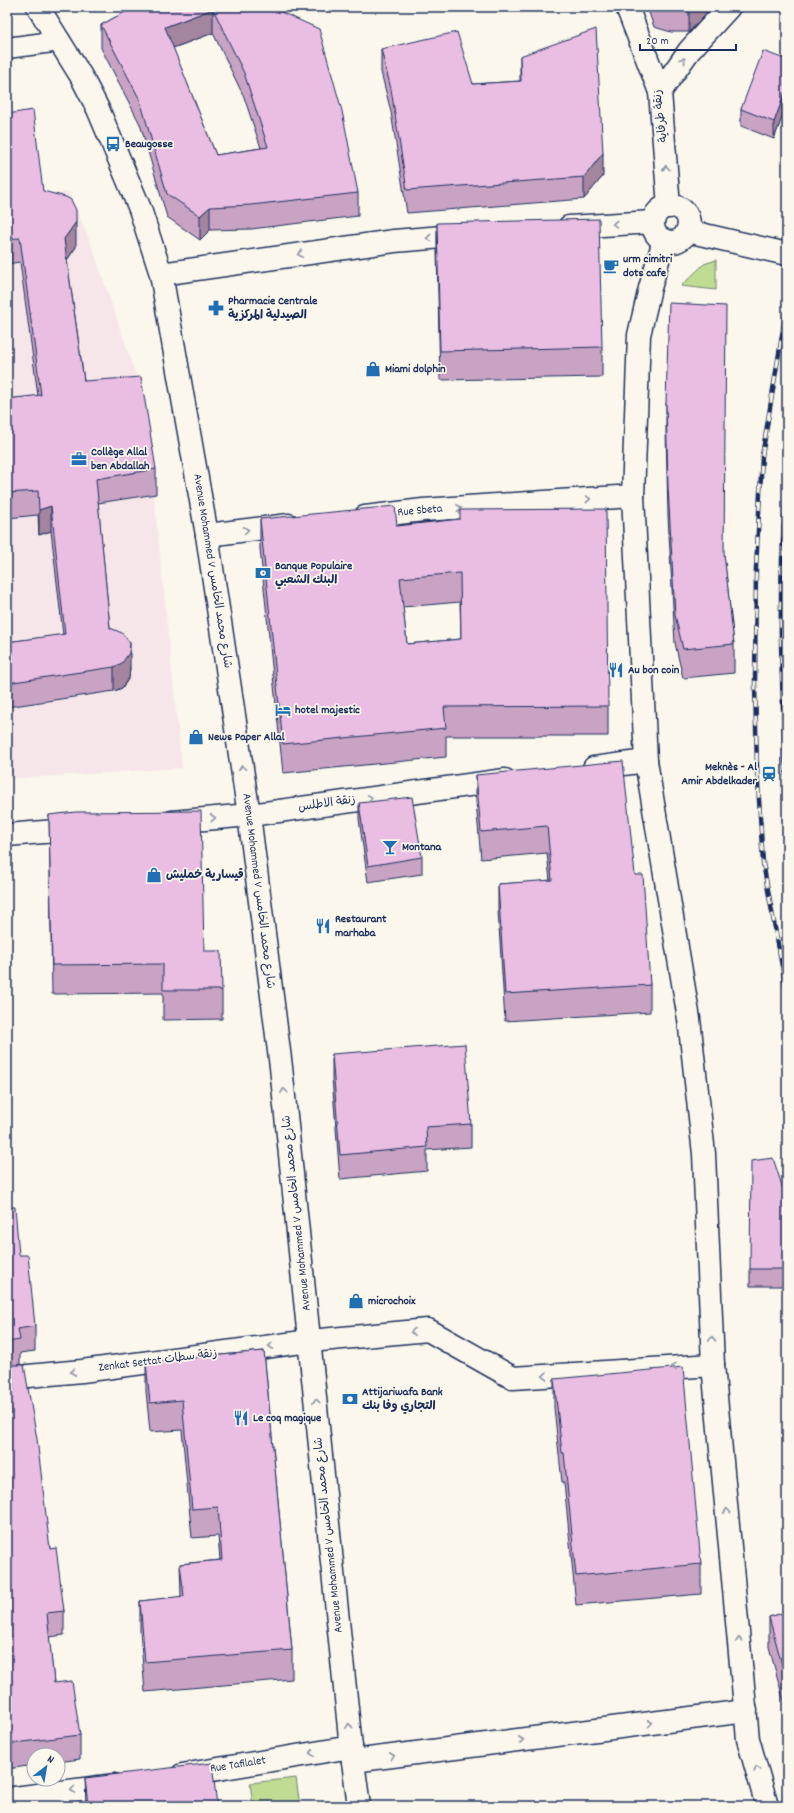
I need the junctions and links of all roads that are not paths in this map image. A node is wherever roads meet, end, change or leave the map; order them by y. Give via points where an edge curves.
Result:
1 (38, 7) edge
2 (627, 7) edge
3 (729, 7) edge
4 (60, 41) junction
5 (7, 48) edge
6 (660, 92) junction
7 (669, 207) junction
8 (654, 222) junction
9 (546, 229) edge
10 (687, 231) junction
11 (490, 233) edge
12 (664, 240) junction
13 (787, 254) edge
14 (161, 274) junction
15 (633, 496) junction
16 (346, 519) edge
17 (307, 523) edge
18 (207, 535) junction
19 (646, 761) junction
20 (576, 770) edge
21 (521, 778) edge
22 (249, 815) junction
23 (155, 823) edge
24 (100, 828) edge
25 (7, 835) edge
26 (310, 1341) junction
27 (713, 1365) junction
28 (7, 1378) edge
29 (746, 1711) junction
30 (352, 1754) junction
31 (159, 1778) edge
32 (136, 1782) edge
33 (7, 1798) edge
34 (359, 1806) edge
35 (767, 1806) edge

1 - 4 street, Avenue Mohammed V شارع محمد الخامس
2 - 6 street, زنقة طرفاية
6 -> 3 street via 689,51
4 - 5 street
4 - 14 street, Avenue Mohammed V شارع محمد الخامس via 98,109 140,209
7 -> 6 street, زنقة طرفاية
7 - 8 street via 661,210
7 - 10 street via 675,207 685,214 688,220
8 -> 9 street
8 - 12 street via 657,235
10 - 12 street via 680,240
10 - 13 street
11 -> 14 street via 394,241
12 - 15 street via 639,335
14 - 18 street, Avenue Mohammed V شارع محمد الخامس
16 -> 15 street, Rue Sbeta via 423,510
15 - 19 street
18 -> 17 street
22 -> 18 street, Avenue Mohammed V شارع محمد الخامس
19 - 20 street
27 -> 19 street via 704,1154 689,1019
22 -> 21 street, زنقة الاطلس
23 -> 22 street, زنقة الاطلس
26 -> 22 street, Avenue Mohammed V شارع محمد الخامس via 282,1074
24 - 25 street
27 -> 26 street, Zenkat Settat زنقة سطات via 514,1378 428,1330
26 -> 28 street, Zenkat Settat زنقة سطات via 82,1371
30 -> 26 street, Avenue Mohammed V شارع محمد الخامس
29 -> 27 street
30 -> 29 street, Rue Tafilalet
35 -> 29 street via 748,1740
30 -> 31 street, Rue Tafilalet
30 - 34 street, Avenue Mohammed V شارع محمد الخامس
32 -> 33 street

